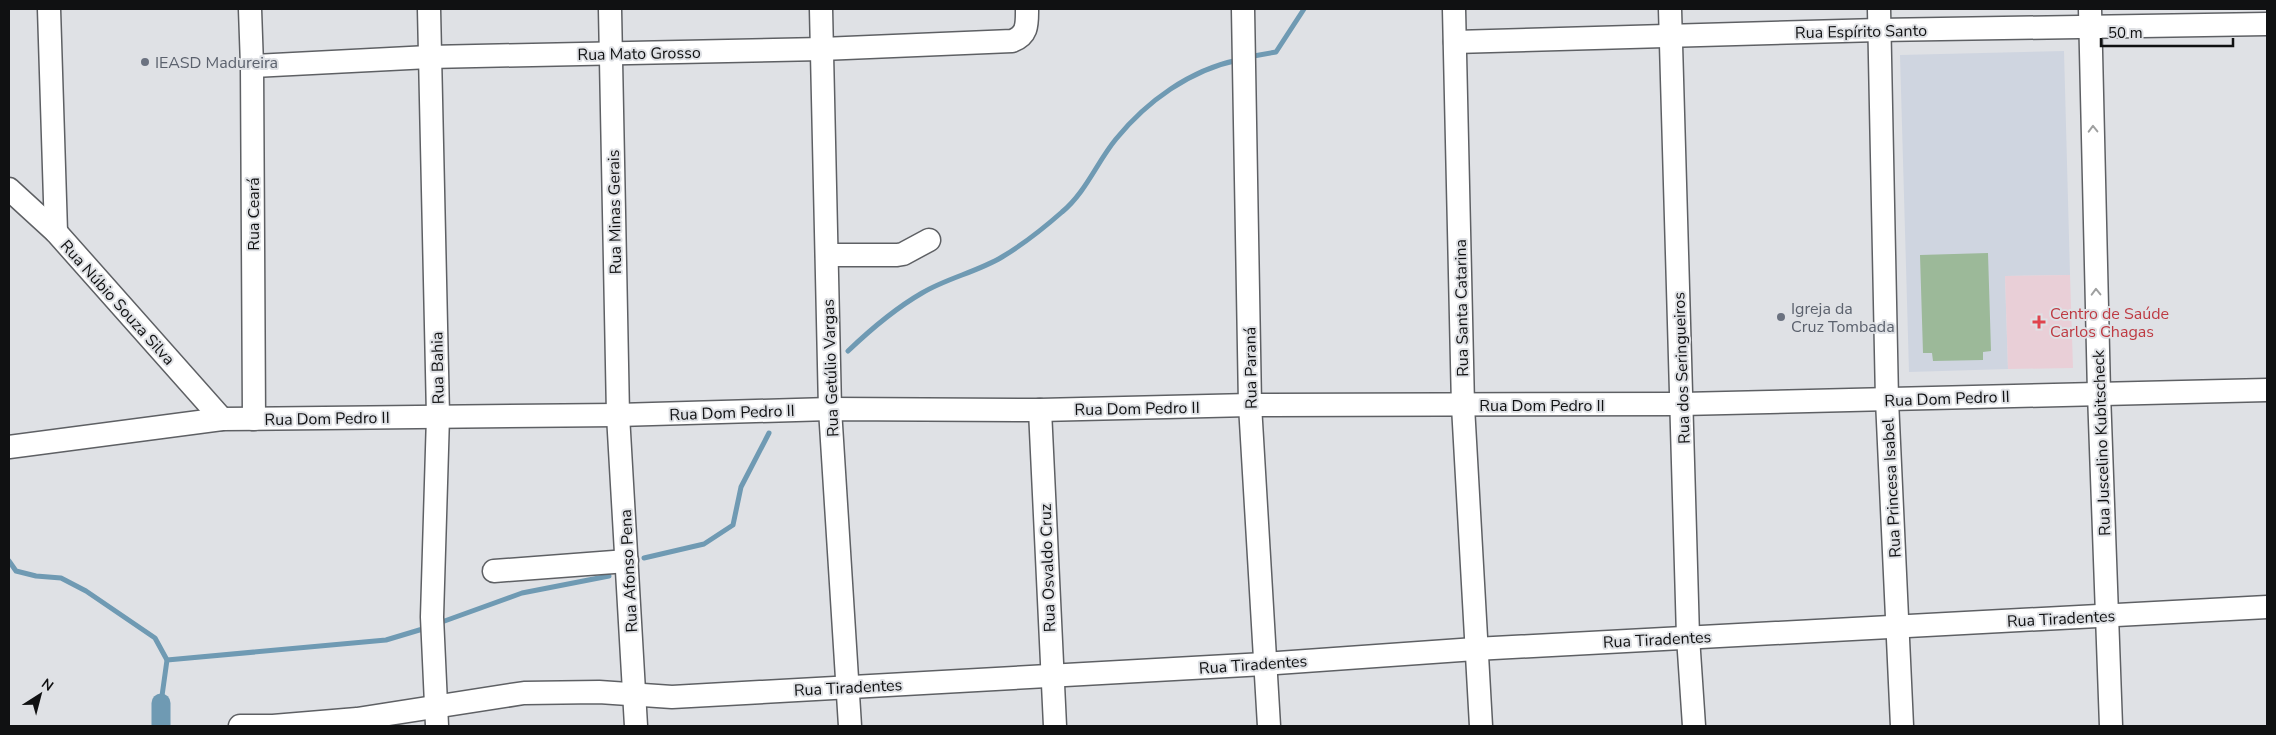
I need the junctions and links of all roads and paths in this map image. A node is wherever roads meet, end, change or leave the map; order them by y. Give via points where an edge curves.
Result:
1 (49, 9) edge
2 (250, 9) edge
3 (429, 9) edge
4 (610, 9) edge
5 (821, 9) edge
6 (1027, 9) edge
7 (1243, 9) edge
8 (1454, 9) edge
9 (1670, 9) edge
10 (2090, 18) edge
11 (1879, 19) edge
12 (2267, 24) edge
13 (1670, 35) junction
14 (1455, 42) junction
15 (822, 49) junction
16 (611, 53) junction
17 (429, 57) junction
18 (252, 66) junction
19 (9, 189) edge
20 (56, 232) junction
21 (929, 240) dead end
22 (827, 255) junction
23 (2267, 390) edge
24 (2099, 393) junction
25 (1887, 400) junction
26 (1682, 404) junction
27 (1250, 405) junction
28 (1463, 406) junction
29 (830, 408) junction
30 (1040, 410) junction
31 (618, 415) junction
32 (438, 416) junction
33 (254, 418) junction
34 (222, 419) junction
35 (14, 446) edge
36 (627, 561) junction
37 (494, 570) dead end
38 (2267, 607) edge
39 (2106, 616) junction
40 (1897, 626) junction
41 (1688, 638) junction
42 (1475, 649) junction
43 (1264, 664) junction
44 (1052, 676) junction
45 (848, 686) junction
46 (635, 694) junction
47 (436, 716) edge
48 (240, 726) edge
49 (273, 726) edge
50 (636, 726) edge
51 (850, 726) edge
52 (1054, 726) edge
53 (1268, 726) edge
54 (1481, 726) edge
55 (1694, 726) edge
56 (1902, 726) edge
57 (2111, 726) edge

1 - 20 street
2 - 18 street, Rua Ceará
3 - 17 street, Rua Bahia
4 - 16 street, Rua Minas Gerais
5 - 15 street, Rua Getúlio Vargas
6 - 15 street, Rua Mato Grosso via 1023,34 1012,41
7 - 27 street, Rua Paraná
8 - 14 street, Rua Santa Catarina
9 - 13 street, Rua dos Seringueiros
10 - 11 street, Rua Espírito Santo
10 - 12 street, Rua Espírito Santo
24 -> 10 street, Rua Juscelino Kubitscheck
11 - 13 street, Rua Espírito Santo
11 - 25 street, Rua Princesa Isabel
13 - 14 street, Rua Espírito Santo
13 - 26 street, Rua dos Seringueiros
14 - 28 street, Rua Santa Catarina
15 - 16 street, Rua Mato Grosso
15 - 22 street, Rua Getúlio Vargas
16 - 17 street, Rua Mato Grosso
16 - 31 street, Rua Minas Gerais
17 - 18 street, Rua Mato Grosso
17 - 32 street, Rua Bahia
18 - 33 street, Rua Ceará
19 - 20 street, Rua Núbio Souza Silva
20 - 34 street, Rua Núbio Souza Silva
21 - 22 street via 897,255
22 - 29 street, Rua Getúlio Vargas
23 - 24 street, Rua Dom Pedro II
24 - 25 street, Rua Dom Pedro II
24 - 39 street, Rua Juscelino Kubitscheck
25 - 26 street, Rua Dom Pedro II
25 - 40 street, Rua Princesa Isabel
26 - 28 street, Rua Dom Pedro II
26 - 41 street, Rua dos Seringueiros
27 - 28 street, Rua Dom Pedro II
27 - 30 street, Rua Dom Pedro II
27 - 43 street, Rua Paraná
28 - 42 street, Rua Santa Catarina
29 - 30 street, Rua Dom Pedro II
29 - 31 street, Rua Dom Pedro II
29 - 45 street, Rua Getúlio Vargas
30 - 44 street, Rua Osvaldo Cruz
31 - 32 street, Rua Dom Pedro II
31 - 36 street, Rua Afonso Pena
32 - 33 street, Rua Dom Pedro II
32 - 47 street, Rua Bahia via 432,628
33 - 34 street, Rua Dom Pedro II
34 - 35 street, Rua Dom Pedro II
36 - 37 street
36 - 46 street, Rua Afonso Pena
38 - 39 street, Rua Tiradentes
39 - 40 street, Rua Tiradentes
39 - 57 street, Rua Juscelino Kubitscheck
40 - 41 street, Rua Tiradentes
40 - 56 street, Rua Princesa Isabel
41 - 42 street, Rua Tiradentes
41 - 55 street, Rua dos Seringueiros
42 - 43 street, Rua Tiradentes
42 - 54 street, Rua Santa Catarina
43 - 44 street, Rua Tiradentes
43 - 53 street, Rua Paraná
44 - 45 street, Rua Tiradentes
44 - 52 street, Rua Osvaldo Cruz
45 - 46 street, Rua Tiradentes via 672,697
45 - 51 street, Rua Getúlio Vargas
46 - 47 street, Rua Tiradentes via 524,693
46 - 50 street, Rua Afonso Pena
47 - 49 street, Rua Tiradentes
48 - 49 street, Rua Tiradentes

